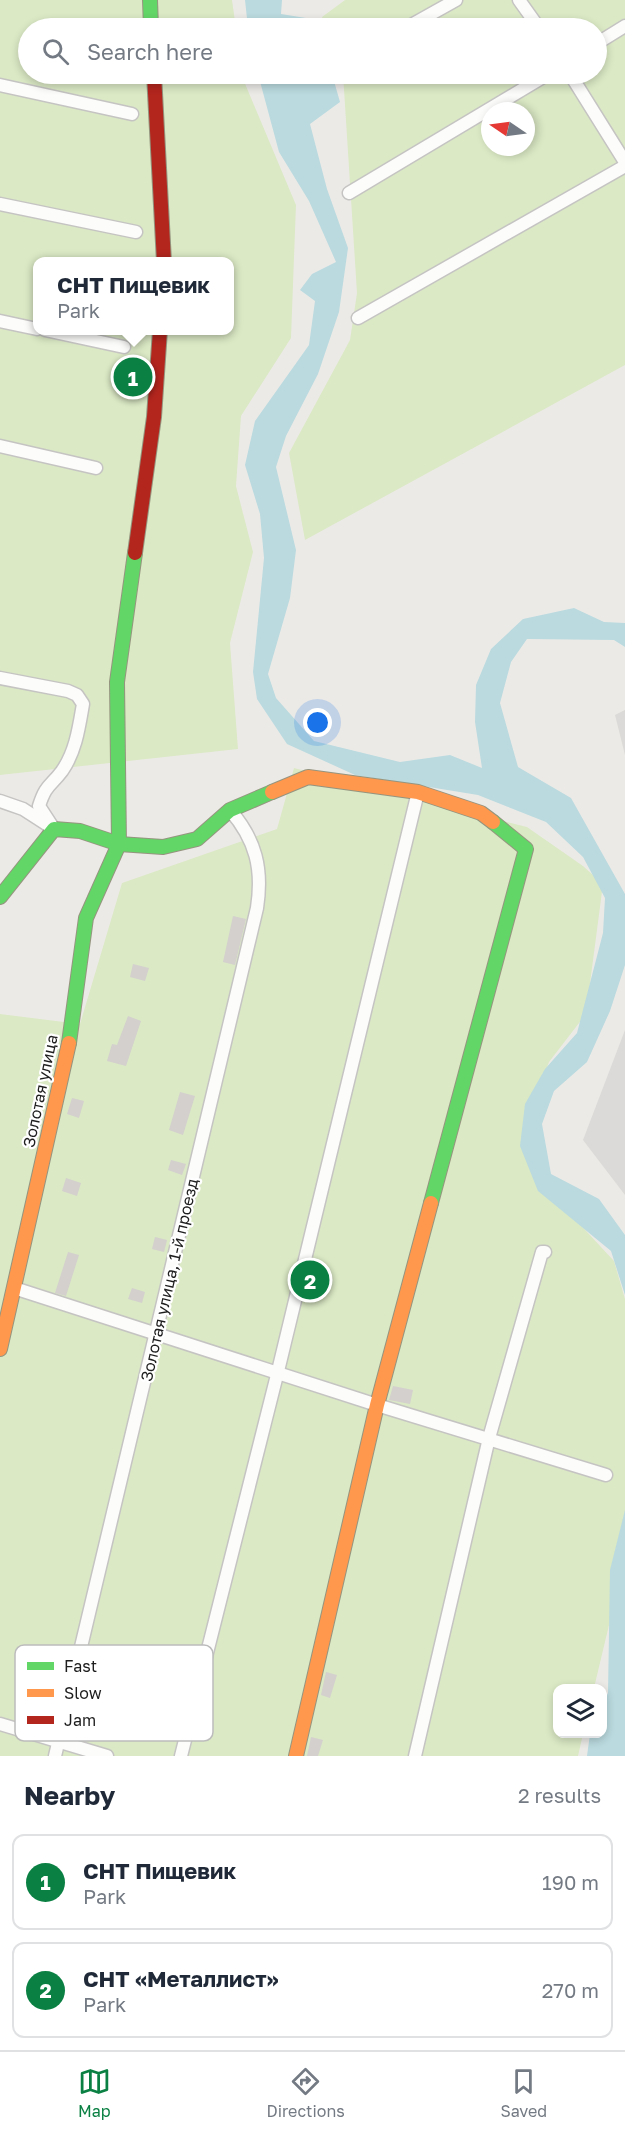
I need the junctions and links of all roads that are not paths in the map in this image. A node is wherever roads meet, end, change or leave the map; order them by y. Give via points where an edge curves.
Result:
1 (150, 0) edge
2 (456, 0) edge
3 (519, 0) edge
4 (151, 18) edge
5 (424, 18) edge
6 (532, 18) edge
7 (625, 26) edge
8 (607, 38) edge
9 (155, 84) edge
10 (531, 84) edge
11 (576, 84) edge
12 (0, 85) edge
13 (132, 114) dead end
14 (625, 164) edge
15 (349, 193) dead end
16 (0, 204) edge
17 (136, 232) dead end
18 (164, 257) edge
19 (358, 318) dead end
20 (0, 321) edge
21 (33, 328) edge
22 (68, 335) edge
23 (160, 335) edge
24 (124, 347) dead end
25 (0, 446) edge
26 (96, 468) dead end
27 (0, 678) edge
28 (418, 792) junction
29 (0, 801) edge
30 (230, 810) junction
31 (54, 829) junction
32 (118, 844) junction
33 (0, 897) edge
34 (545, 1252) dead end
35 (14, 1288) junction
36 (157, 1334) junction
37 (0, 1349) edge
38 (278, 1371) junction
39 (377, 1406) junction
40 (489, 1438) junction
41 (606, 1475) dead end
42 (82, 1645) edge
43 (209, 1645) edge
44 (0, 1724) edge
45 (15, 1729) edge
46 (56, 1741) edge
47 (185, 1741) edge
48 (59, 1742) junction
49 (55, 1756) edge
50 (107, 1756) edge
51 (181, 1756) edge
52 (296, 1756) edge
53 (415, 1756) edge

1 - 4 street
2 - 5 street
3 - 6 street
7 - 8 street
9 - 18 street
10 - 15 street
11 - 14 street
12 - 13 street
14 - 19 street
16 - 17 street
20 - 21 street
22 - 24 street
23 - 32 street via 154,417 117,682
25 - 26 street
27 - 31 street via 68,691 83,704 78,740 62,771 45,787 39,806
28 - 30 street via 308,777
28 - 38 street
28 - 39 street via 481,813 526,849
29 - 31 street via 23,809
30 - 32 street via 197,839 163,847
30 - 36 street, Золотая улица, 1-й проезд via 252,840 261,883
31 - 32 street via 80,831
31 - 33 street
32 - 35 street, Золотая улица via 86,918 67,1057
34 - 40 street
35 - 36 street
35 - 37 street, Золотая улица
36 - 38 street
36 - 42 street, Золотая улица, 1-й проезд
38 - 39 street
38 - 43 street
39 - 40 street
39 - 52 street
40 - 41 street
40 - 53 street
44 - 45 street
46 - 48 street
47 - 51 street
48 - 49 street, Золотая улица, 1-й проезд
48 - 50 street

